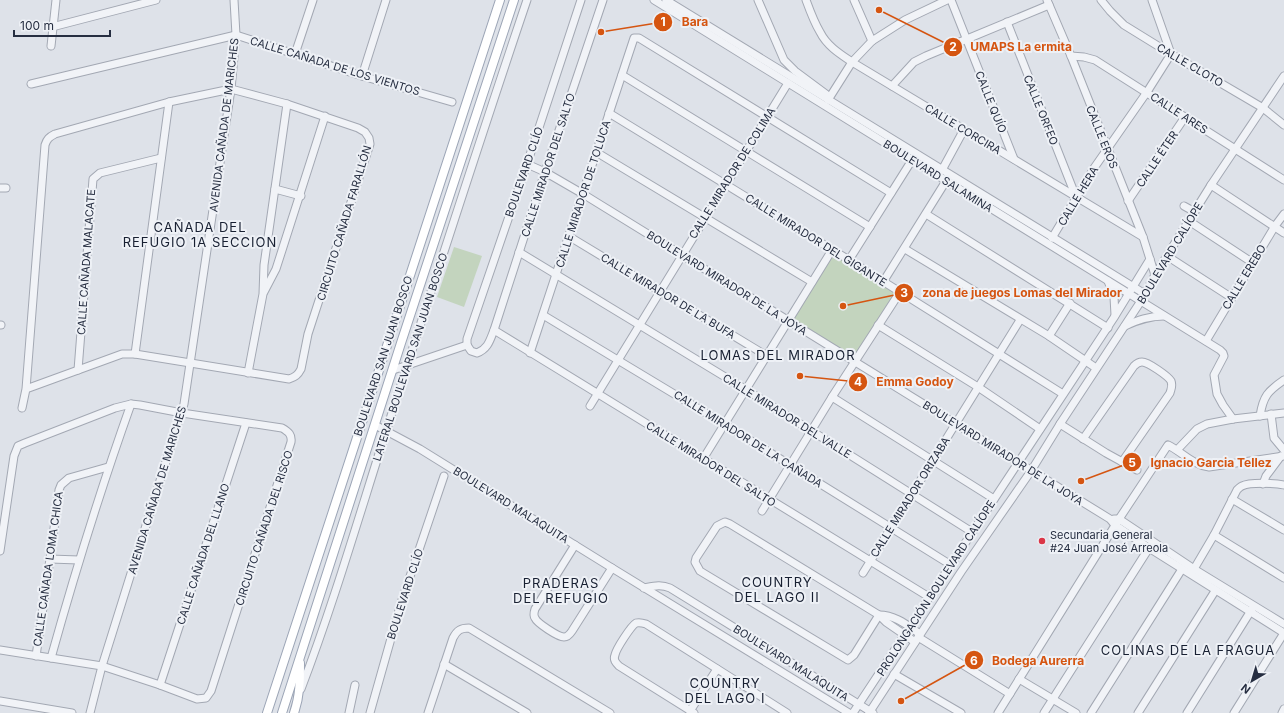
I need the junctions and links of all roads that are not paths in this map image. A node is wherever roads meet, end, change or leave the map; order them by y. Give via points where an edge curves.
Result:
1 (56, 0) edge
2 (156, 0) edge
3 (234, 0) edge
4 (313, 0) edge
5 (386, 0) edge
6 (500, 0) edge
7 (514, 0) edge
8 (527, 0) edge
9 (581, 0) edge
10 (603, 0) edge
11 (654, 0) edge
12 (666, 0) edge
13 (758, 0) edge
14 (806, 0) edge
15 (854, 0) edge
16 (947, 0) edge
17 (951, 0) edge
18 (1101, 0) edge
19 (1152, 0) edge
20 (131, 3) edge
21 (1048, 3) edge
22 (1007, 22) junction
23 (52, 27) junction
24 (236, 35) junction
25 (966, 40) junction
26 (872, 41) junction
27 (51, 46) dead end
28 (295, 54) junction
29 (1171, 54) junction
30 (1071, 56) junction
31 (852, 62) junction
32 (622, 75) junction
33 (362, 76) junction
34 (1284, 76) edge
35 (788, 83) junction
36 (31, 84) dead end
37 (892, 86) junction
38 (231, 89) junction
39 (1147, 92) junction
40 (829, 98) junction
41 (169, 102) junction
42 (452, 102) dead end
43 (287, 104) junction
44 (1263, 108) junction
45 (609, 113) junction
46 (325, 116) junction
47 (767, 116) junction
48 (1185, 118) junction
49 (1284, 125) edge
50 (962, 128) junction
51 (1107, 149) junction
52 (1235, 149) junction
53 (746, 150) junction
54 (596, 152) junction
55 (161, 158) junction
56 (1014, 159) junction
57 (912, 160) junction
58 (527, 164) junction
59 (942, 170) junction
60 (545, 172) junction
61 (1284, 180) edge
62 (946, 181) junction
63 (725, 184) junction
64 (1211, 185) junction
65 (275, 190) junction
66 (891, 193) junction
67 (583, 194) junction
68 (300, 196) junction
69 (1076, 197) junction
70 (1128, 201) junction
71 (1184, 206) dead end
72 (1195, 212) junction
73 (926, 214) junction
74 (1284, 214) edge
75 (704, 218) junction
76 (1189, 221) junction
77 (870, 226) junction
78 (1275, 226) junction
79 (1284, 233) edge
80 (570, 236) junction
81 (1143, 237) junction
82 (1052, 238) junction
83 (905, 249) junction
84 (832, 250) junction
85 (519, 252) junction
86 (682, 255) junction
87 (1167, 256) junction
88 (1150, 259) junction
89 (849, 260) junction
90 (1253, 263) junction
91 (557, 274) junction
92 (1155, 275) junction
93 (1108, 281) junction
94 (812, 282) junction
95 (883, 282) junction
96 (1130, 290) junction
97 (659, 291) junction
98 (900, 292) junction
99 (263, 294) junction
100 (1143, 298) junction
101 (1232, 298) junction
102 (1070, 303) junction
103 (544, 315) junction
104 (1115, 316) junction
105 (1164, 316) junction
106 (1020, 320) junction
107 (788, 321) junction
108 (638, 325) junction
109 (878, 325) junction
110 (1124, 327) junction
111 (1108, 328) junction
112 (494, 330) junction
113 (1049, 336) junction
114 (388, 339) junction
115 (1206, 341) junction
116 (401, 343) junction
117 (466, 345) junction
118 (530, 353) junction
119 (135, 354) junction
120 (999, 354) junction
121 (767, 356) junction
122 (618, 359) junction
123 (1086, 361) junction
124 (855, 362) junction
125 (191, 364) junction
126 (407, 365) junction
127 (1096, 368) junction
128 (78, 370) junction
129 (393, 370) junction
130 (248, 372) junction
131 (1284, 380) edge
132 (978, 387) junction
133 (26, 389) junction
134 (745, 390) junction
135 (597, 394) junction
136 (1063, 394) junction
137 (832, 398) junction
138 (131, 404) junction
139 (590, 406) dead end
140 (22, 408) dead end
141 (182, 413) junction
142 (1284, 413) edge
143 (1271, 414) junction
144 (1260, 416) junction
145 (1233, 419) junction
146 (246, 423) junction
147 (724, 424) junction
148 (956, 424) junction
149 (1060, 424) junction
150 (375, 425) junction
151 (1040, 428) junction
152 (386, 431) junction
153 (811, 432) junction
154 (1083, 439) junction
155 (1278, 443) junction
156 (1177, 450) junction
157 (1281, 455) edge
158 (703, 459) junction
159 (933, 460) junction
160 (1018, 462) junction
161 (1122, 462) junction
162 (790, 466) junction
163 (108, 467) junction
164 (1137, 470) dead end
165 (1031, 471) junction
166 (444, 476) dead end
167 (1263, 484) junction
168 (1284, 485) edge
169 (912, 495) junction
170 (994, 499) junction
171 (1232, 499) junction
172 (769, 500) junction
173 (762, 511) dead end
174 (1117, 522) junction
175 (892, 528) junction
176 (1284, 530) edge
177 (972, 532) junction
178 (1214, 535) junction
179 (575, 544) junction
180 (1148, 548) junction
181 (0, 551) edge
182 (50, 559) junction
183 (79, 560) junction
184 (871, 561) junction
185 (951, 565) junction
186 (612, 568) junction
187 (1182, 569) junction
188 (1194, 569) junction
189 (863, 572) dead end
190 (1284, 578) edge
191 (644, 588) junction
192 (1215, 591) junction
193 (929, 597) junction
194 (1254, 606) junction
195 (1250, 612) junction
196 (879, 615) junction
197 (1284, 624) edge
198 (910, 627) junction
199 (1284, 633) edge
200 (905, 635) junction
201 (918, 637) junction
202 (0, 650) edge
203 (36, 656) junction
204 (300, 656) junction
205 (51, 658) junction
206 (444, 664) junction
207 (102, 666) junction
208 (717, 669) junction
209 (894, 674) junction
210 (1019, 679) junction
211 (160, 685) junction
212 (355, 685) dead end
213 (299, 693) junction
214 (1010, 694) junction
215 (1053, 699) junction
216 (0, 701) edge
217 (29, 705) junction
218 (858, 705) junction
219 (1284, 709) edge
220 (692, 712) edge
221 (871, 712) edge
222 (28, 713) edge
223 (72, 713) edge
224 (90, 713) edge
225 (267, 713) edge
226 (282, 713) edge
227 (294, 713) edge
228 (349, 713) edge
229 (370, 713) edge
230 (428, 713) edge
231 (527, 713) edge
232 (610, 713) edge
233 (788, 713) edge
234 (849, 713) edge
235 (853, 713) edge
236 (962, 713) edge
237 (998, 713) edge
238 (1044, 713) edge
239 (1076, 713) edge
240 (1091, 713) edge
241 (1138, 713) edge
242 (1187, 713) edge
243 (1234, 713) edge
244 (1282, 713) edge

1 - 23 street
2 - 20 street
3 - 24 street, AVENIDA CAÑADA DE MARICHES
4 - 28 street
5 - 33 street
6 - 114 main road, BOULEVARD SAN JUAN BOSCO
7 - 116 main road, BOULEVARD SAN JUAN BOSCO
8 - 126 street, LATERAL BOULEVARD SAN JUAN BOSCO
9 - 58 street, BOULEVARD CLÍO
10 - 60 street, CALLE MIRADOR DEL SALTO
11 - 35 street, BOULEVARD SALAMINA
12 - 40 street, BOULEVARD SALAMINA
13 - 40 street via 784,60
14 - 31 street, CALLE CORCIRA via 827,43
15 - 26 street
16 - 26 street via 905,20
17 - 25 street, CALLE QUÍO
18 - 29 street, CALLE CLOTO via 1124,24
19 - 29 street
20 - 23 street
21 - 22 street
21 - 30 street, CALLE EROS
22 - 25 street
22 - 69 street, CALLE ORFEO
23 - 27 street
24 - 28 street, CALLE CAÑADA DE LOS VIENTOS
24 - 36 street, CALLE CAÑADA DE LOS VIENTOS
24 - 38 street, AVENIDA CAÑADA DE MARICHES
25 - 37 street via 914,62
25 - 56 street, CALLE QUÍO
26 - 31 street
28 - 33 street, CALLE CAÑADA DE LOS VIENTOS
29 - 39 street, CALLE HERA
29 - 44 street, CALLE CLOTO
30 - 39 street, CALLE ARES via 1084,56 1095,60
30 - 51 street, CALLE EROS
31 - 37 street, CALLE CORCIRA
31 - 40 street
32 - 45 street, CALLE MIRADOR DE TOLUCA
32 - 47 street, CALLE MIRADOR DE TOLUCA via 636,37
32 - 53 street
33 - 42 street, CALLE CAÑADA DE LOS VIENTOS
34 - 44 street, BOULEVARD CALÍOPE
35 - 47 street, CALLE MIRADOR DE COLIMA
35 - 57 street, BOULEVARD SALAMINA
37 - 50 street, CALLE CORCIRA
38 - 41 street, CIRCUITO CAÑADA FARALLÓN
38 - 43 street, CIRCUITO CAÑADA FARALLÓN
38 - 125 street, AVENIDA CAÑADA DE MARICHES
39 - 48 street, CALLE ARES
39 - 51 street, CALLE HERA
40 - 59 street, BOULEVARD SALAMINA
41 - 55 street
41 - 133 street, CIRCUITO CAÑADA FARALLÓN via 55,134 47,140
43 - 46 street, CIRCUITO CAÑADA FARALLÓN
43 - 65 street
44 - 49 street, CALLE CLOTO
44 - 52 street, BOULEVARD CALÍOPE
45 - 54 street, CALLE MIRADOR DE TOLUCA
45 - 63 street, CALLE MIRADOR DEL GIGANTE
46 - 68 street
46 - 130 street, CIRCUITO CAÑADA FARALLÓN via 365,132 370,144 308,334 299,374 289,379
47 - 53 street, CALLE MIRADOR DE COLIMA
47 - 66 street
48 - 52 street, CALLE ARES
48 - 70 street, CALLE ÉTER
50 - 56 street, CALLE CORCIRA
50 - 59 street via 962,135
51 - 69 street, CALLE HERA
51 - 70 street, CALLE EROS
52 - 61 street, CALLE ARES
52 - 64 street, BOULEVARD CALÍOPE
53 - 63 street, CALLE MIRADOR DE COLIMA
53 - 77 street
54 - 67 street, CALLE MIRADOR DE TOLUCA
54 - 75 street
55 - 119 street
55 - 128 street, CALLE CAÑADA MALACATE via 100,173 93,179
56 - 69 street, CALLE CORCIRA
57 - 62 street, BOULEVARD SALAMINA
57 - 66 street
58 - 60 street, BOULEVARD MIRADOR DE LA JOYA
58 - 117 street, BOULEVARD CLÍO
59 - 82 street, BOULEVARD SALAMINA
60 - 67 street, BOULEVARD MIRADOR DE LA JOYA
60 - 85 street, CALLE MIRADOR DEL SALTO
62 - 73 street
62 - 93 street, BOULEVARD SALAMINA
63 - 75 street, CALLE MIRADOR DE COLIMA
63 - 84 street, CALLE MIRADOR DEL GIGANTE
64 - 72 street, BOULEVARD CALÍOPE
64 - 78 street
65 - 68 street
65 - 99 street via 264,265
66 - 77 street
67 - 80 street, CALLE MIRADOR DE TOLUCA
67 - 86 street, BOULEVARD MIRADOR DE LA JOYA
68 - 99 street via 276,269
69 - 81 street, CALLE CORCIRA
69 - 82 street, CALLE HERA
70 - 81 street, CALLE EROS
71 - 72 street
72 - 76 street, BOULEVARD CALÍOPE
73 - 83 street
73 - 102 street
74 - 78 street, CALLE EREBO
75 - 86 street, CALLE MIRADOR DE COLIMA
75 - 94 street
76 - 87 street, BOULEVARD CALÍOPE
76 - 90 street
77 - 89 street
78 - 79 street
78 - 90 street, CALLE EREBO
80 - 91 street, CALLE MIRADOR DE TOLUCA
80 - 97 street, CALLE MIRADOR DE LA BUFA
81 - 88 street, CALLE EROS
82 - 96 street, BOULEVARD SALAMINA
83 - 95 street
83 - 106 street
84 - 89 street, CALLE MIRADOR DEL GIGANTE
84 - 94 street
85 - 91 street, CALLE MIRADOR DEL VALLE
85 - 112 street, CALLE MIRADOR DEL SALTO
86 - 97 street, CALLE MIRADOR DE COLIMA
86 - 107 street, BOULEVARD MIRADOR DE LA JOYA
87 - 92 street, BOULEVARD CALÍOPE
87 - 101 street
88 - 92 street, CALLE EROS
88 - 96 street, BOULEVARD CALÍOPE
89 - 95 street, CALLE MIRADOR DEL GIGANTE
90 - 101 street, CALLE EREBO
91 - 103 street, CALLE MIRADOR DE TOLUCA
91 - 108 street, CALLE MIRADOR DEL VALLE
92 - 100 street, BOULEVARD CALÍOPE
93 - 96 street, BOULEVARD SALAMINA
93 - 104 street via 1114,297
94 - 107 street
95 - 98 street, CALLE MIRADOR DEL GIGANTE
96 - 100 street, BOULEVARD SALAMINA
96 - 104 street, BOULEVARD CALÍOPE
97 - 108 street, CALLE MIRADOR DE COLIMA
97 - 121 street, CALLE MIRADOR DE LA BUFA
98 - 109 street
98 - 120 street, CALLE MIRADOR DEL GIGANTE
99 - 130 street
100 - 105 street, BOULEVARD SALAMINA
100 - 110 street, BOULEVARD CALÍOPE
101 - 115 street, CALLE EREBO
102 - 111 street
102 - 113 street
103 - 118 street, CALLE MIRADOR DE TOLUCA
103 - 122 street, CALLE MIRADOR DE LA CAÑADA
104 - 111 street, BOULEVARD CALÍOPE
105 - 110 street via 1153,316
105 - 115 street, BOULEVARD SALAMINA
106 - 113 street
106 - 120 street, CALLE MIRADOR ORIZABA
107 - 121 street
107 - 124 street, BOULEVARD MIRADOR DE LA JOYA
108 - 122 street, CALLE MIRADOR DE COLIMA
108 - 134 street, CALLE MIRADOR DEL VALLE
109 - 124 street
109 - 132 street
110 - 127 street, BOULEVARD CALÍOPE
111 - 123 street, BOULEVARD CALÍOPE
112 - 117 street, CALLE MIRADOR DEL SALTO via 487,347 482,351 471,351
112 - 118 street, CALLE MIRADOR DEL SALTO
113 - 123 street
114 - 116 main road
114 - 225 main road, BOULEVARD SAN JUAN BOSCO
115 - 145 street, BOULEVARD SALAMINA via 1223,353 1214,375 1217,394
116 - 129 main road, BOULEVARD SAN JUAN BOSCO
117 - 126 street
118 - 135 street, CALLE MIRADOR DEL SALTO
119 - 125 street, CIRCUITO CAÑADA FARALLÓN
119 - 128 street, CIRCUITO CAÑADA FARALLÓN via 122,354
120 - 132 street, CALLE MIRADOR ORIZABA
120 - 136 street, CALLE MIRADOR DEL GIGANTE
121 - 134 street
122 - 135 street, CALLE MIRADOR DE COLIMA
122 - 147 street, CALLE MIRADOR DE LA CAÑADA
123 - 127 street
123 - 136 street, BOULEVARD CALÍOPE
124 - 137 street
124 - 148 street, BOULEVARD MIRADOR DE LA JOYA
125 - 130 street, CIRCUITO CAÑADA FARALLÓN
125 - 141 street, AVENIDA CAÑADA DE MARICHES
126 - 129 street
126 - 152 street, LATERAL BOULEVARD SAN JUAN BOSCO
127 - 149 street, BOULEVARD CALÍOPE
128 - 133 street, CIRCUITO CAÑADA FARALLÓN
129 - 150 main road, BOULEVARD SAN JUAN BOSCO
131 - 144 street via 1267,393
132 - 148 street, CALLE MIRADOR ORIZABA
132 - 151 street
133 - 140 street, CIRCUITO CAÑADA FARALLÓN
134 - 147 street
134 - 153 street, CALLE MIRADOR DEL VALLE
135 - 139 street, CALLE MIRADOR DE COLIMA
135 - 158 street, CALLE MIRADOR DEL SALTO
136 - 151 street, BOULEVARD CALÍOPE
137 - 153 street
137 - 159 street
138 - 141 street, CIRCUITO CAÑADA DEL RISCO
138 - 163 street, CALLE CAÑADA LOMA CHICA
138 - 181 street, CIRCUITO CAÑADA DEL RISCO via 18,446 14,456
141 - 146 street, CIRCUITO CAÑADA DEL RISCO
141 - 207 street, AVENIDA CAÑADA DE MARICHES
142 - 143 street
143 - 144 street
143 - 155 street via 1274,438
144 - 145 street
145 - 156 street via 1202,426
146 - 211 street, CALLE CAÑADA DEL LLANO
146 - 211 street, CIRCUITO CAÑADA DEL RISCO via 282,428 292,436 211,691 206,698 197,699
147 - 158 street
147 - 162 street, CALLE MIRADOR DE LA CAÑADA
148 - 159 street, CALLE MIRADOR ORIZABA
148 - 160 street, BOULEVARD MIRADOR DE LA JOYA
149 - 154 street
149 - 165 street, BOULEVARD CALÍOPE
150 - 152 street, BOULEVARD MALAQUITA
150 - 204 main road, BOULEVARD SAN JUAN BOSCO
151 - 160 street, BOULEVARD CALÍOPE
152 - 179 street, BOULEVARD MALAQUITA
152 - 213 street, LATERAL BOULEVARD SAN JUAN BOSCO via 358,523
153 - 162 street
153 - 169 street, CALLE MIRADOR DEL VALLE
154 - 161 street
154 - 161 street via 1134,366 1143,362 1148,364 1168,376 1172,387
155 - 157 street
155 - 157 street
156 - 157 street via 1196,464 1210,467
156 - 174 street via 1168,445
157 - 167 street
158 - 172 street, CALLE MIRADOR DEL SALTO
159 - 169 street, CALLE MIRADOR ORIZABA
159 - 170 street
160 - 165 street, BOULEVARD MIRADOR DE LA JOYA
160 - 170 street, PROLONGACIÓN BOULEVARD CALÍOPE
161 - 164 street
162 - 172 street
162 - 175 street, CALLE MIRADOR DE LA CAÑADA
163 - 182 street, CALLE CAÑADA LOMA CHICA via 69,478 61,485
163 - 183 street, CALLE CAÑADA LOMA CHICA
165 - 174 street, BOULEVARD MIRADOR DE LA JOYA
165 - 201 street, PROLONGACIÓN BOULEVARD CALÍOPE
166 - 229 street, BOULEVARD CLÍO via 401,604
167 - 168 street
167 - 171 street via 1242,486
169 - 175 street, CALLE MIRADOR ORIZABA
169 - 177 street, CALLE MIRADOR DEL VALLE
170 - 177 street, PROLONGACIÓN BOULEVARD CALÍOPE
171 - 176 street
171 - 178 street
172 - 173 street
172 - 184 street, CALLE MIRADOR DEL SALTO
174 - 180 street
174 - 188 street
174 - 210 street
175 - 184 street, CALLE MIRADOR ORIZABA
175 - 185 street, CALLE MIRADOR DE LA CAÑADA
177 - 185 street, PROLONGACIÓN BOULEVARD CALÍOPE
178 - 188 street
178 - 190 street
179 - 186 street, BOULEVARD MALAQUITA
179 - 186 street via 533,613 539,623 558,635 569,635
180 - 187 street
180 - 215 street
182 - 183 street
182 - 203 street, CALLE CAÑADA LOMA CHICA
183 - 205 street, CALLE CAÑADA LOMA CHICA
184 - 189 street, CALLE MIRADOR ORIZABA
184 - 193 street, CALLE MIRADOR DEL SALTO
185 - 193 street, PROLONGACIÓN BOULEVARD CALÍOPE
186 - 191 street, BOULEVARD MALAQUITA
187 - 192 street
187 - 240 street
188 - 194 street
191 - 218 street, BOULEVARD MALAQUITA via 664,585 670,588
191 - 234 street, BOULEVARD MALAQUITA
192 - 195 street
192 - 241 street
193 - 198 street, PROLONGACIÓN BOULEVARD CALÍOPE
194 - 195 street
194 - 197 street
195 - 199 street
195 - 242 street
196 - 196 street via 725,522 717,526 696,558 695,562 700,570 848,660 854,656
196 - 198 street via 888,615
196 - 200 street
198 - 200 street, PROLONGACIÓN BOULEVARD CALÍOPE
198 - 201 street
199 - 243 street
200 - 201 street
200 - 218 street, PROLONGACIÓN BOULEVARD CALÍOPE
201 - 209 street, PROLONGACIÓN BOULEVARD CALÍOPE
201 - 214 street
202 - 203 street, CIRCUITO CAÑADA DEL RISCO
203 - 205 street, CIRCUITO CAÑADA DEL RISCO
204 - 213 main road
204 - 226 main road, BOULEVARD SAN JUAN BOSCO
205 - 207 street, CIRCUITO CAÑADA DEL RISCO
206 - 230 street
206 - 231 street
206 - 232 street via 457,632 462,628 469,628
207 - 211 street, CIRCUITO CAÑADA DEL RISCO
207 - 224 street, AVENIDA CAÑADA DE MARICHES
208 - 220 street
208 - 220 street via 641,622 632,627 616,651 615,662 619,666
208 - 233 street
209 - 221 street, PROLONGACIÓN BOULEVARD CALÍOPE
209 - 236 street
210 - 214 street
210 - 215 street
212 - 228 street
213 - 227 main road, LATERAL BOULEVARD SAN JUAN BOSCO
214 - 237 street
215 - 238 street
215 - 239 street
216 - 217 street
217 - 222 street
217 - 223 street
218 - 221 street, BOULEVARD MALAQUITA
218 - 235 street, PROLONGACIÓN BOULEVARD CALÍOPE
219 - 244 street

